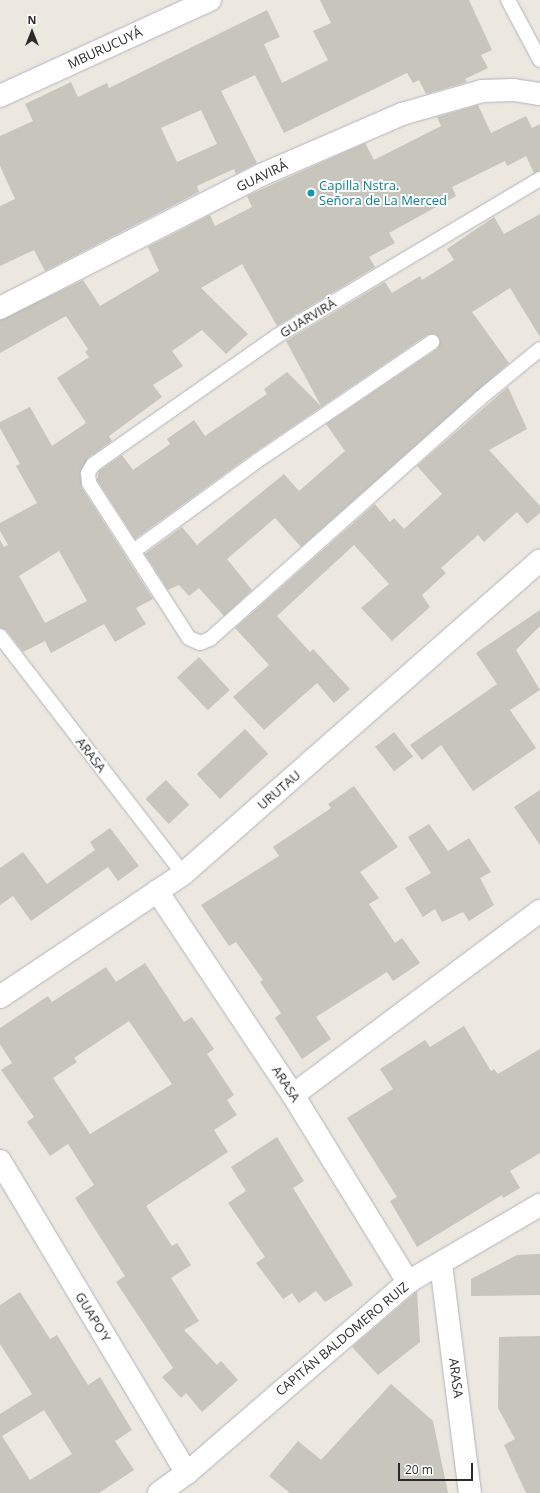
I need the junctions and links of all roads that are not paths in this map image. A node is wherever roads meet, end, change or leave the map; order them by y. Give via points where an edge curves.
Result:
1 (210, 0) edge
2 (508, 0) edge
3 (540, 60) edge
4 (540, 94) edge
5 (0, 96) edge
6 (540, 179) edge
7 (0, 308) edge
8 (432, 342) dead end
9 (540, 349) edge
10 (135, 550) junction
11 (540, 560) edge
12 (0, 636) edge
13 (182, 874) junction
14 (157, 891) junction
15 (540, 911) edge
16 (0, 997) edge
17 (293, 1095) junction
18 (0, 1161) edge
19 (540, 1206) edge
20 (441, 1264) junction
21 (408, 1282) junction
22 (187, 1473) junction
23 (159, 1493) edge
24 (470, 1493) edge

1 - 5 street, MBURUCUYÁ
2 - 3 lane
4 - 7 street, GUAVIRÁ via 514,90 482,91 402,114 261,175
6 - 10 lane, GUARVIRÁ via 277,336 93,465 88,473 89,483
8 - 10 lane via 257,461
9 - 10 lane via 450,425 210,639 200,643 189,638
11 - 13 street, URUTAU
12 - 13 lane, ARASA
13 - 14 street, URUTAU
14 - 16 street, URUTAU
14 - 17 street, ARASA
15 - 17 street
17 - 21 street, ARASA
18 - 22 street, GUAPO'Y
19 - 20 street, CAPITÁN BALDOMERO RUIZ
20 - 21 street, CAPITÁN BALDOMERO RUIZ
20 - 24 street, ARASA
21 - 22 street, CAPITÁN BALDOMERO RUIZ
22 - 23 street, CAPITÁN BALDOMERO RUIZ

